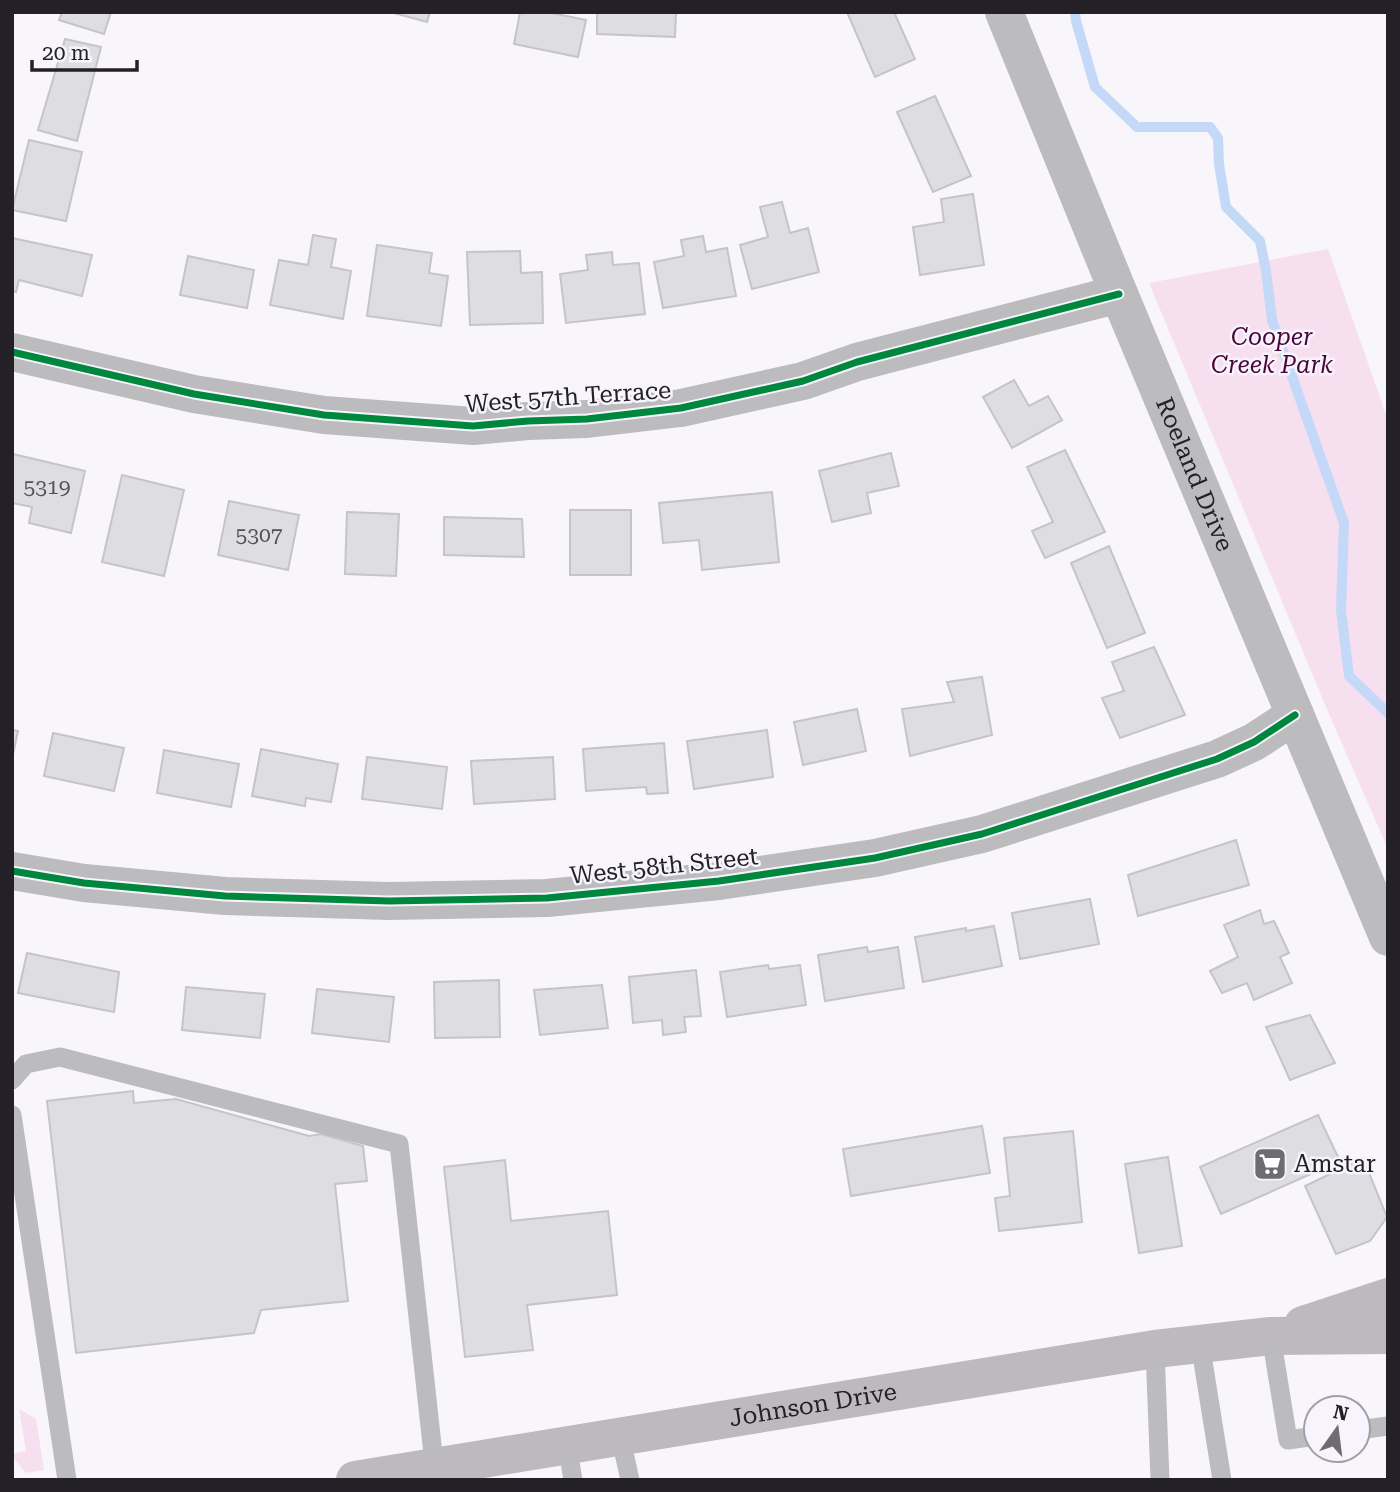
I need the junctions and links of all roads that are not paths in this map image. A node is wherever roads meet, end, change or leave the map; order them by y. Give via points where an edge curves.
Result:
1 (1004, 12) edge
2 (1119, 294) junction
3 (12, 352) edge
4 (1294, 715) junction
5 (12, 871) edge
6 (1388, 937) edge
7 (12, 1080) edge
8 (12, 1115) edge
9 (21, 1234) edge
10 (1388, 1297) edge
11 (1388, 1335) edge
12 (1271, 1336) junction
13 (1200, 1343) junction
14 (1155, 1349) junction
15 (620, 1435) junction
16 (1302, 1438) edge
17 (570, 1462) edge
18 (435, 1473) edge
19 (67, 1480) edge
20 (355, 1480) edge
21 (630, 1480) edge
22 (1160, 1480) edge
23 (1222, 1480) edge

1 - 2 street, Roeland Drive
2 - 3 street, West 57th Terrace via 857,362 803,381 681,408 473,426 324,415 194,394
2 - 4 street, Roeland Drive
4 - 5 street, West 58th Street via 1254,742 1217,759 982,834 875,858 719,881 547,898 389,901 226,896 84,883
4 - 6 street, Roeland Drive
7 - 18 lane via 26,1064 60,1057 399,1144
8 - 9 lane
9 - 19 lane
10 - 12 main road, Johnson Drive
11 - 12 main road, Johnson Drive
12 - 13 main road, Johnson Drive
12 - 16 lane via 1288,1440
13 - 14 main road, Johnson Drive
13 - 23 lane
14 - 15 main road, Johnson Drive
14 - 22 lane
15 - 17 main road, Johnson Drive
15 - 21 lane
17 - 18 main road, Johnson Drive
18 - 20 main road, Johnson Drive

